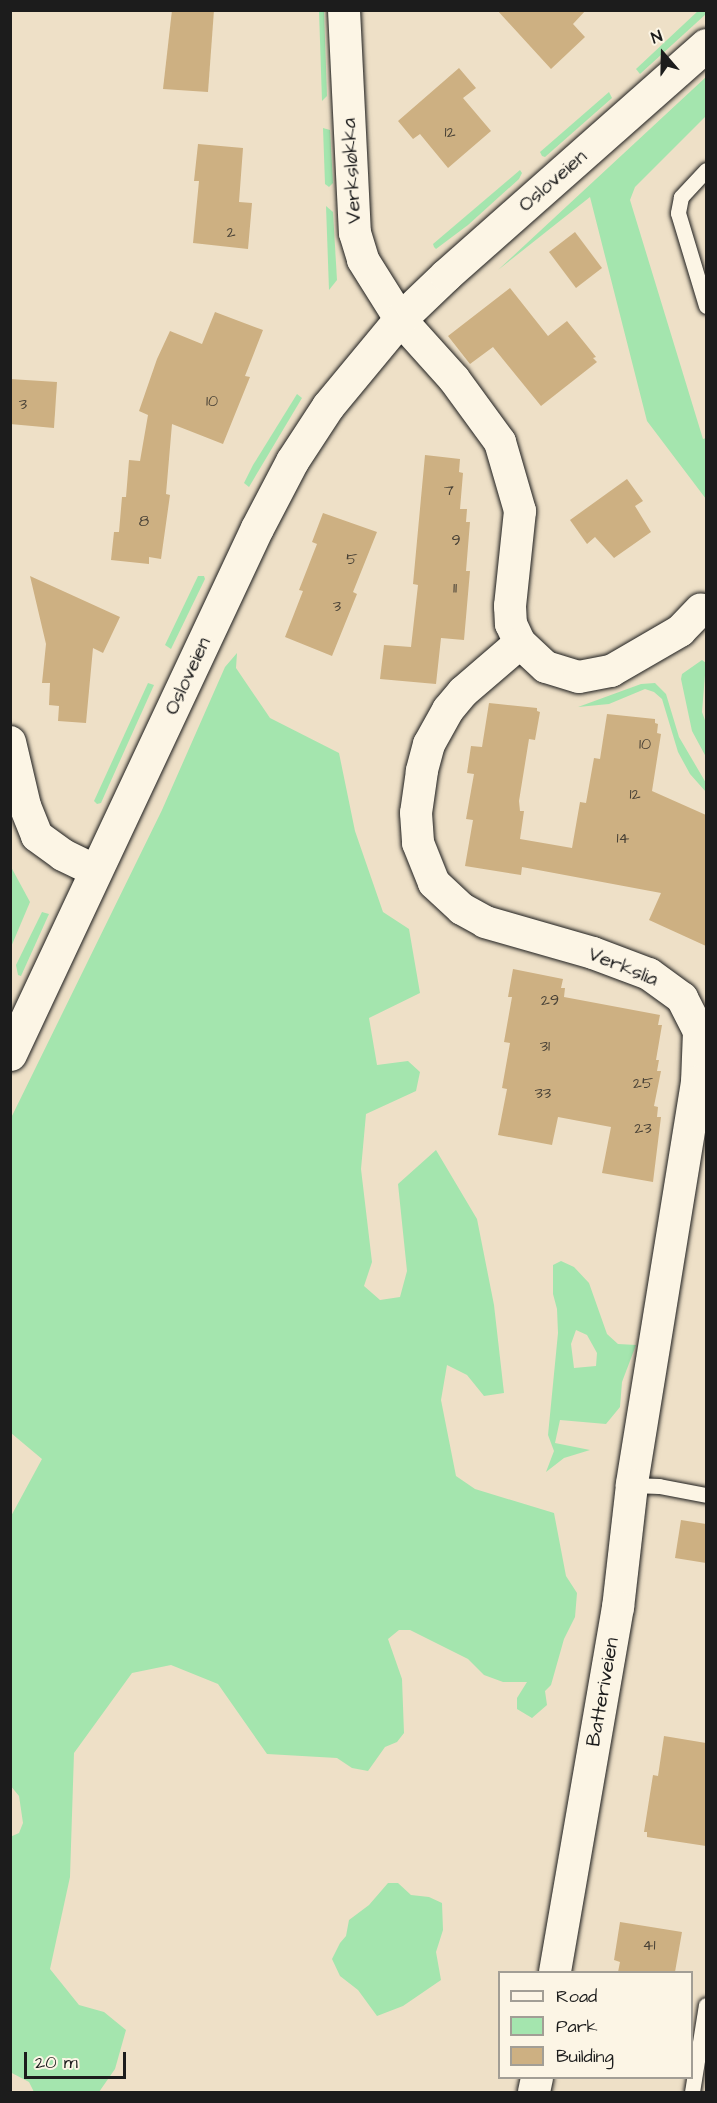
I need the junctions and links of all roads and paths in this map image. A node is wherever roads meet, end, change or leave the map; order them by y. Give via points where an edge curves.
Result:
1 (344, 10) edge
2 (706, 45) edge
3 (706, 170) edge
4 (706, 306) edge
5 (400, 319) junction
6 (704, 605) edge
7 (520, 643) junction
8 (10, 742) edge
9 (96, 871) junction
10 (700, 1013) edge
11 (10, 1054) edge
12 (632, 1485) junction
13 (706, 1495) edge
14 (555, 1971) edge
15 (706, 2005) edge
16 (692, 2092) edge

1 - 5 street, Verksløkka via 355,233 363,260
2 - 5 street, Osloveien
3 - 4 lane via 681,197 678,213
5 - 7 street via 454,379 500,442 519,511 510,606 511,624
5 - 9 street, Osloveien via 328,406 292,461
6 - 7 street via 680,631 611,671 579,677 546,667
7 - 10 street, Verkslia via 463,692 429,744 416,813 418,843 434,883 462,909 485,922 593,953 649,974
8 - 9 street via 25,806 37,836 63,855
9 - 11 street, Osloveien
10 - 12 street, Verkslia via 697,1082
12 - 13 lane
12 - 14 street, Batteriveien via 618,1606
15 - 16 lane

